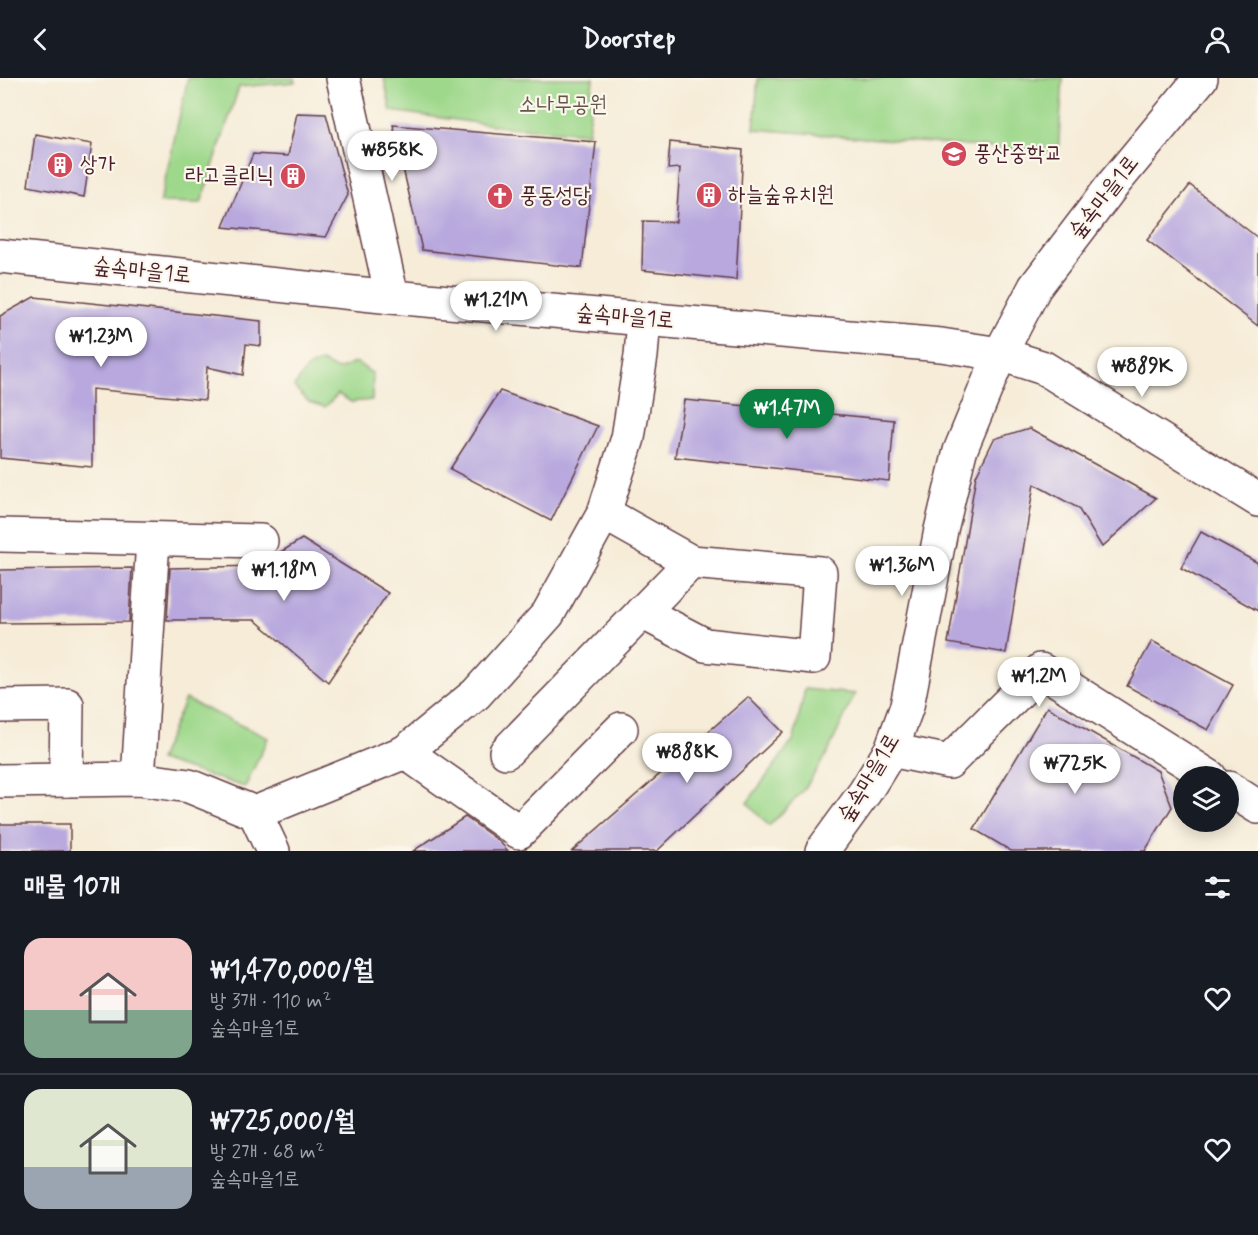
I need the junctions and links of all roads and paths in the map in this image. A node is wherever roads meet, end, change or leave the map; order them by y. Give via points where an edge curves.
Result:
1 (343, 78) edge
2 (1201, 78) edge
3 (0, 256) edge
4 (392, 297) junction
5 (644, 319) junction
6 (1000, 354) junction
7 (1258, 500) edge
8 (604, 513) junction
9 (0, 535) edge
10 (153, 540) junction
11 (261, 542) dead end
12 (691, 562) junction
13 (642, 612) junction
14 (0, 706) edge
15 (621, 729) dead end
16 (891, 750) junction
17 (405, 752) junction
18 (506, 752) dead end
19 (1193, 766) edge
20 (138, 779) junction
21 (66, 780) junction
22 (0, 781) edge
23 (1239, 795) edge
24 (1258, 807) edge
25 (255, 813) junction
26 (273, 851) edge
27 (822, 851) edge

1 - 4 street
2 - 6 street, 숲속마을1로 via 1114,182 1035,287
3 - 4 street, 숲속마을1로
4 - 5 street, 숲속마을1로
5 - 6 street, 숲속마을1로 via 940,345
5 - 8 street via 628,438
6 - 7 street, 숲속마을1로 via 1044,368
6 - 16 street, 숲속마을1로 via 960,451 908,706
8 - 12 street
8 - 17 street via 548,614 476,694
9 - 10 street
10 - 11 street
10 - 20 street
12 - 13 street
12 - 13 street via 820,573 814,657 705,645
13 - 18 street
14 - 21 street via 67,705
15 - 17 street via 519,832
16 - 19 street via 949,762 1041,670
16 - 27 street, 숲속마을1로
17 - 25 street
20 - 21 street
20 - 25 street via 189,786
21 - 22 street
23 - 24 street
25 - 26 street

